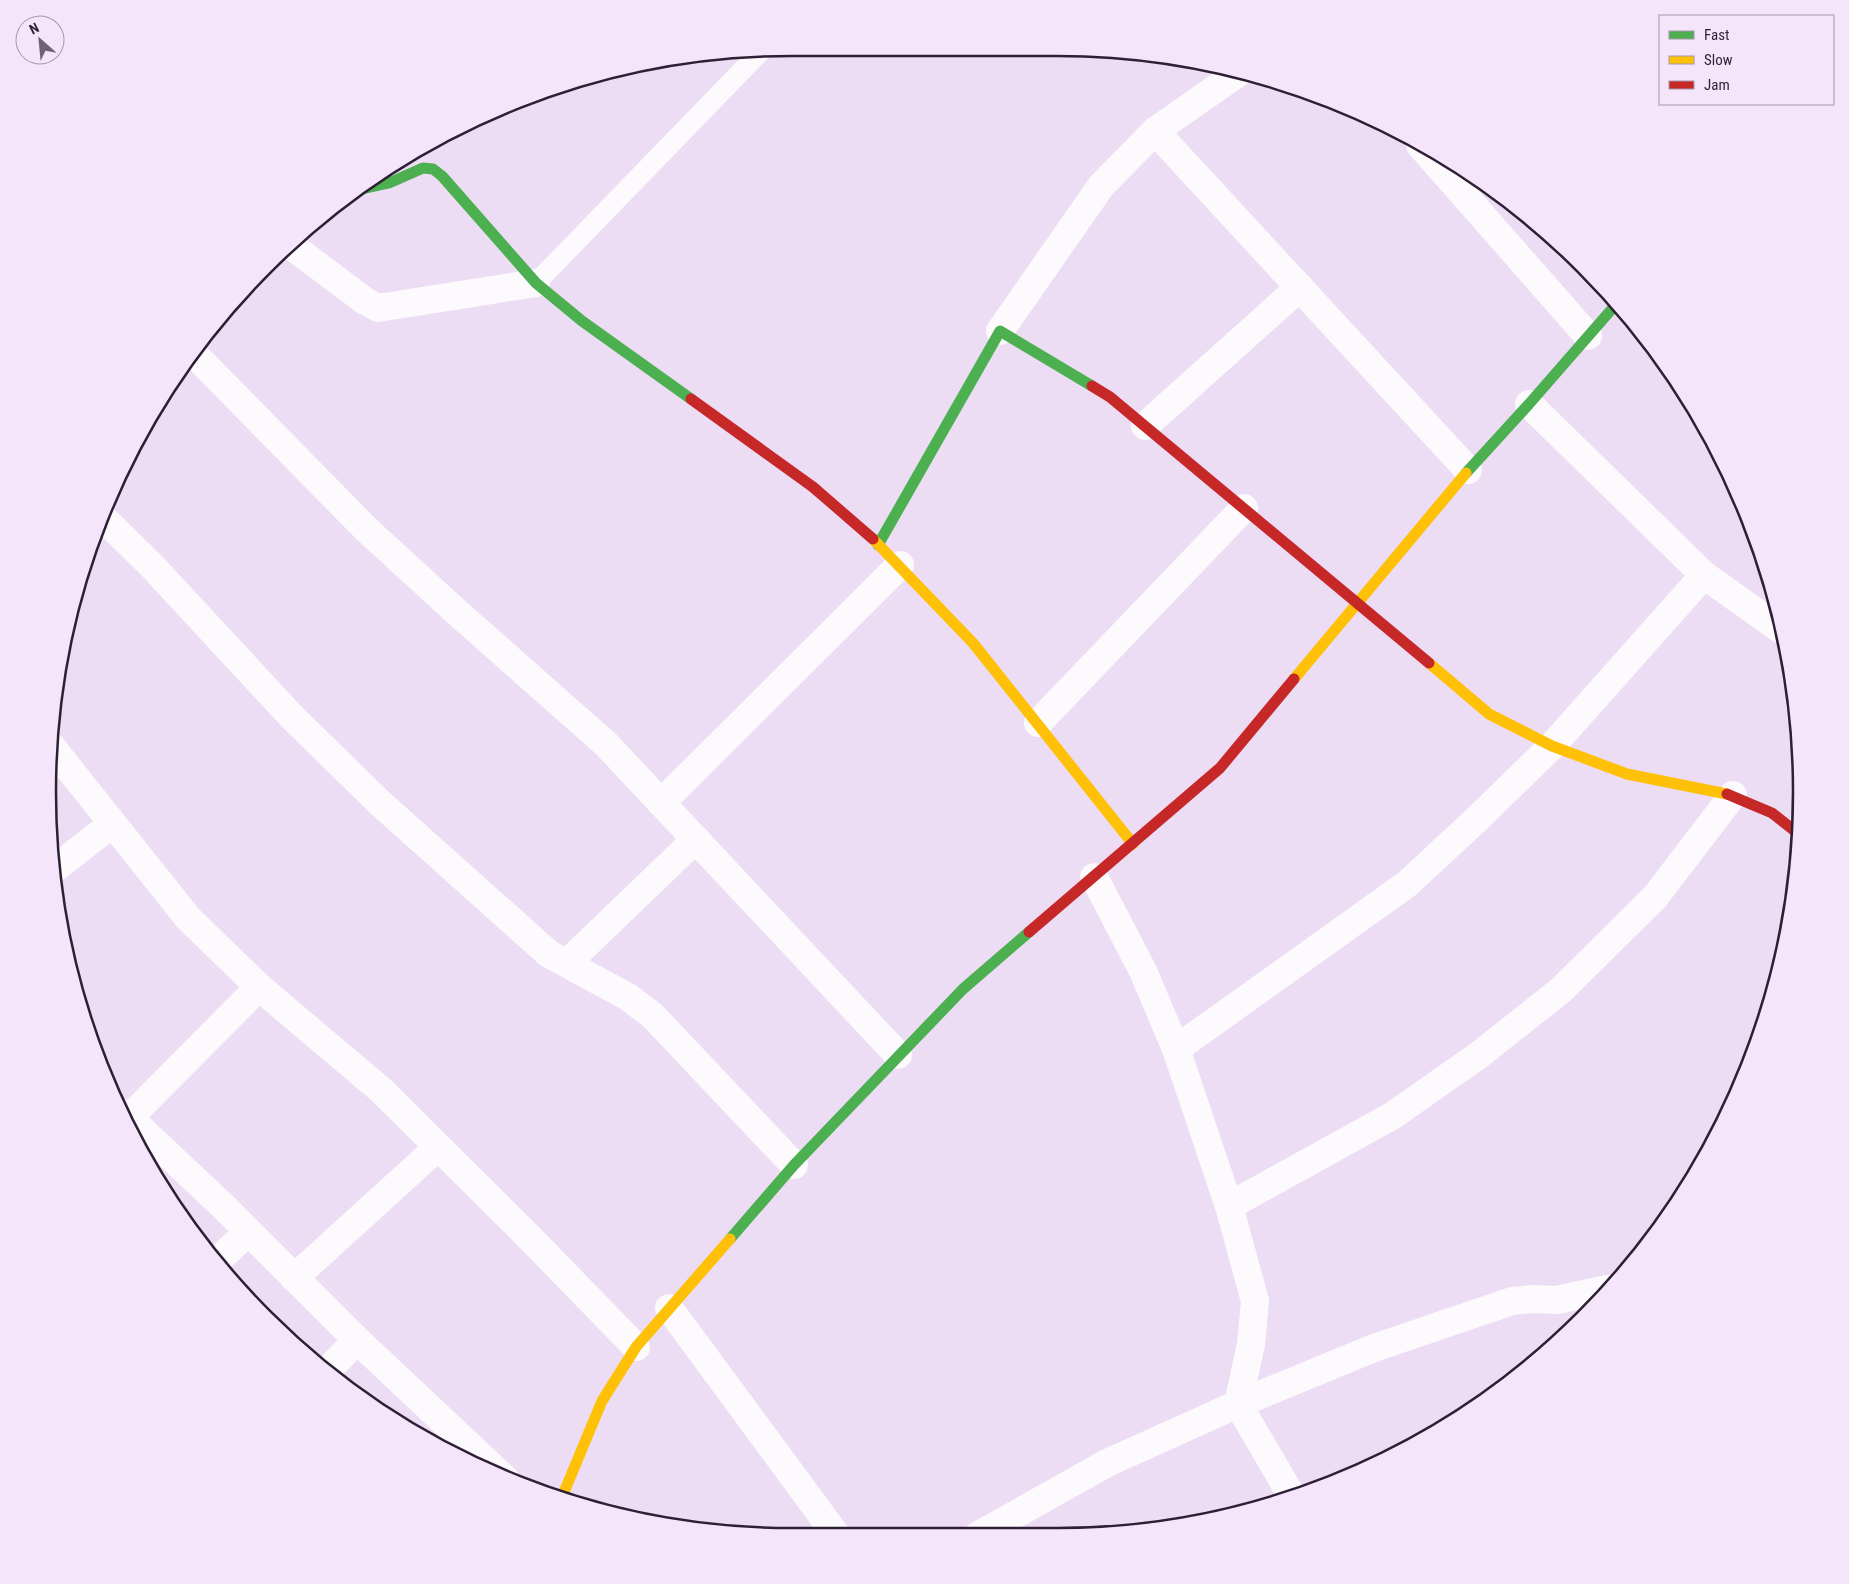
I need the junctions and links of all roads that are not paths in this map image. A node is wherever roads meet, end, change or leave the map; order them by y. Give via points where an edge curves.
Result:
1 (755, 58) edge
2 (1233, 78) edge
3 (1155, 131) junction
4 (1433, 160) edge
5 (374, 186) edge
6 (296, 249) edge
7 (536, 283) junction
8 (1300, 287) junction
9 (1612, 309) edge
10 (1000, 332) junction
11 (1588, 336) junction
12 (198, 359) edge
13 (1529, 404) junction
14 (1145, 426) junction
15 (1468, 470) junction
16 (1244, 508) junction
17 (107, 522) edge
18 (878, 545) junction
19 (900, 566) junction
20 (1704, 575) junction
21 (1357, 602) junction
22 (1773, 624) edge
23 (1038, 724) junction
24 (1552, 746) junction
25 (58, 755) edge
26 (1733, 795) junction
27 (661, 803) junction
28 (112, 824) junction
29 (1791, 828) edge
30 (696, 839) junction
31 (1133, 844) junction
32 (61, 864) edge
33 (1094, 877) junction
34 (567, 963) junction
35 (259, 987) junction
36 (1176, 1049) junction
37 (898, 1056) junction
38 (130, 1114) edge
39 (137, 1127) edge
40 (438, 1147) junction
41 (794, 1165) junction
42 (1229, 1206) junction
43 (248, 1232) junction
44 (222, 1257) edge
45 (294, 1278) junction
46 (1597, 1291) edge
47 (669, 1308) junction
48 (357, 1340) junction
49 (636, 1347) junction
50 (332, 1366) edge
51 (1238, 1404) junction
52 (485, 1461) edge
53 (1289, 1490) edge
54 (564, 1491) edge
55 (831, 1528) edge
56 (992, 1528) edge

1 - 7 lane
2 - 3 street
3 - 8 street
3 - 10 street via 1101,186
4 - 11 street
5 - 7 street via 423,168 433,169
6 - 7 street via 378,308
7 - 18 street via 582,321 813,487
8 - 14 street
8 - 15 street
9 - 11 street
10 - 14 street via 1110,397
10 - 18 street
11 - 13 street
12 - 27 street via 366,528 606,744
13 - 15 street
13 - 20 street
14 - 16 street
15 - 21 street
16 - 21 street
16 - 23 street
17 - 34 street via 292,717 380,803 549,954
18 - 19 street
19 - 23 street via 973,643
19 - 27 street
20 - 22 street
20 - 24 street
21 - 24 street via 1489,714
21 - 31 street via 1220,768
23 - 31 street
24 - 26 street via 1627,774
24 - 36 street via 1407,884
25 - 28 street
26 - 29 street via 1772,813
26 - 42 street via 1655,897 1561,990 1479,1055 1392,1116
27 - 30 street
28 - 32 street
28 - 35 street via 188,918
30 - 34 street
30 - 37 street
31 - 33 street
33 - 36 street via 1143,971
33 - 37 street via 963,989
34 - 41 street via 628,997 652,1015
35 - 38 street
35 - 40 street via 381,1090
36 - 42 street
37 - 41 street
39 - 43 street
40 - 45 street
40 - 49 street
41 - 47 street
42 - 51 street via 1255,1301 1251,1344
43 - 44 street
43 - 45 street
45 - 48 street
46 - 51 street via 1557,1300 1512,1301 1374,1348
47 - 49 street
47 - 55 street
48 - 50 street
48 - 52 street
49 - 54 street via 602,1401
51 - 53 street
51 - 56 street via 1107,1463

